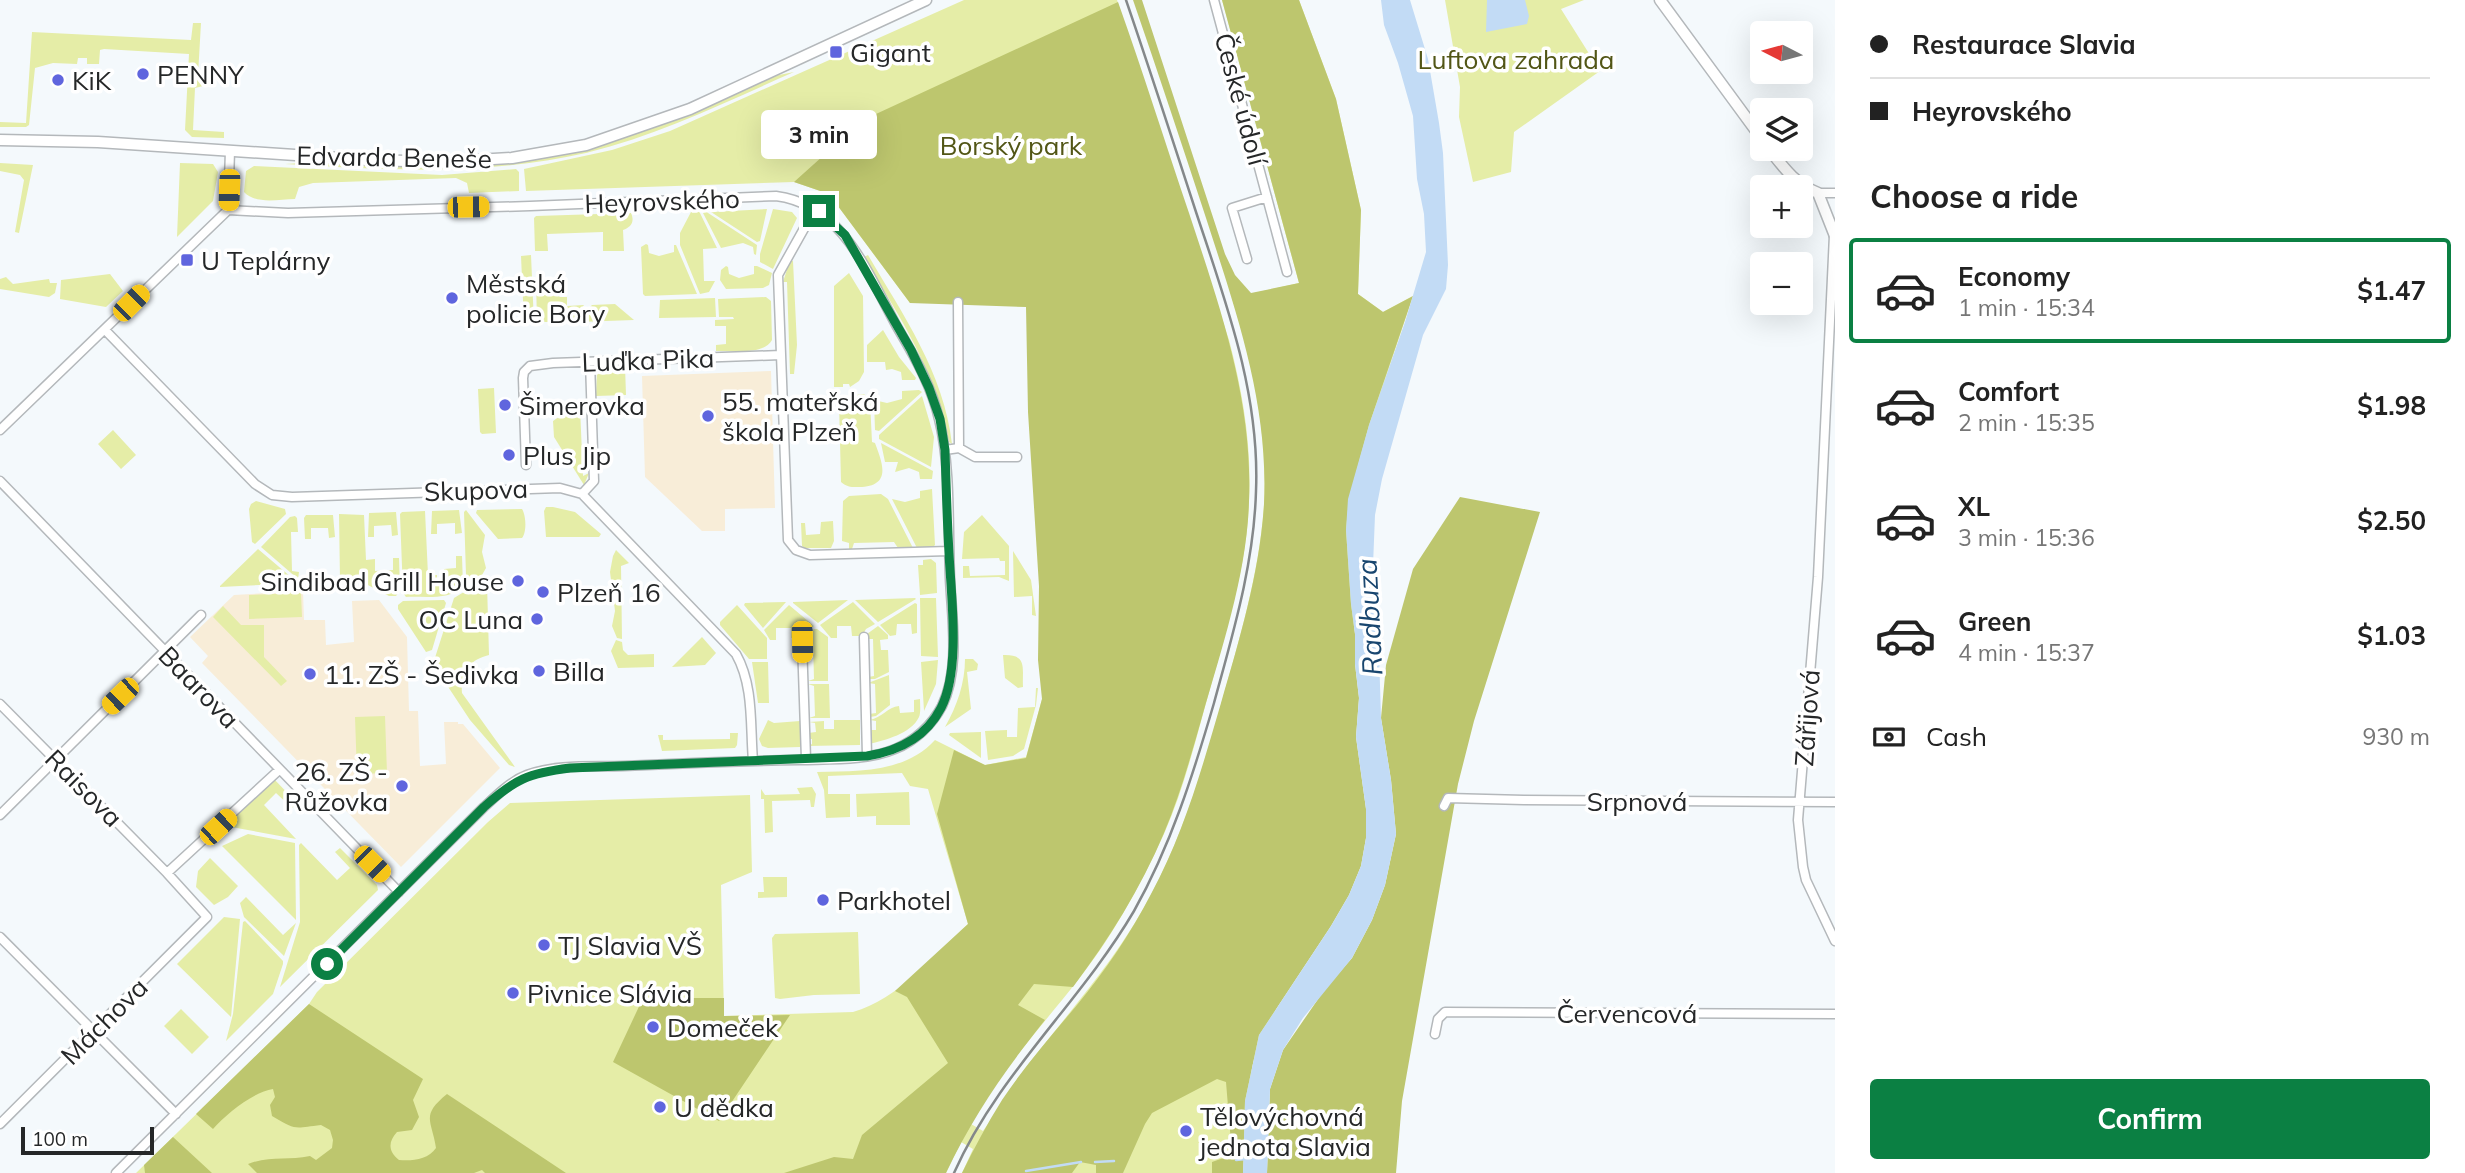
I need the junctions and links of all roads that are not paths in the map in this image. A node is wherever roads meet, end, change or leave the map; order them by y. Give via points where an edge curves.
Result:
1 (926, 0) edge
2 (1214, 0) edge
3 (1660, 0) edge
4 (1750, 123) edge
5 (0, 140) edge
6 (230, 151) junction
7 (1778, 161) edge
8 (1818, 193) junction
9 (1835, 193) edge
10 (1267, 197) junction
11 (815, 209) junction
12 (228, 210) junction
13 (1835, 235) edge
14 (1247, 259) dead end
15 (1287, 272) dead end
16 (958, 302) dead end
17 (105, 330) junction
18 (780, 355) junction
19 (590, 362) junction
20 (0, 430) edge
21 (959, 448) junction
22 (945, 450) junction
23 (1017, 457) dead end
24 (526, 465) dead end
25 (0, 481) edge
26 (582, 494) junction
27 (949, 551) junction
28 (201, 615) dead end
29 (864, 637) dead end
30 (802, 642) dead end
31 (166, 652) junction
32 (0, 704) edge
33 (867, 756) junction
34 (55, 760) junction
35 (806, 760) junction
36 (753, 761) junction
37 (279, 770) junction
38 (1801, 802) junction
39 (1835, 802) edge
40 (1444, 806) dead end
41 (0, 815) edge
42 (167, 873) junction
43 (399, 892) junction
44 (206, 917) joint
45 (0, 937) edge
46 (1835, 941) edge
47 (1835, 1014) edge
48 (94, 1031) junction
49 (1435, 1034) dead end
50 (176, 1114) junction
51 (0, 1124) edge
52 (116, 1173) edge

1 - 6 street, Edvarda Beneše via 690,109 586,145 512,158 442,162
2 - 10 street, České údolí
3 - 4 street
5 - 6 street, Edvarda Beneše
6 - 12 street
7 - 8 street via 1790,176
8 - 9 street
8 - 13 street
10 - 14 street, České údolí via 1232,208
10 - 15 street, České údolí
11 - 12 street, Heyrovského via 776,196 288,213
11 - 18 street via 778,275
11 - 22 street, Heyrovského via 845,235 911,350 940,419
12 - 17 street
13 - 38 street, Zářijová via 1818,577
16 - 21 street
17 - 20 street
17 - 26 street, Skupova via 255,484 272,495 550,488
18 - 19 street, Luďka Pika
18 - 27 street via 786,532 792,546 810,555
19 - 24 street, Luďka Pika via 526,369
19 - 26 street via 594,481
21 - 22 street
21 - 23 street via 975,457
22 - 27 street, Heyrovského
25 - 31 street, Baarova
26 - 36 street via 736,654 748,685
27 - 33 street, Heyrovského via 953,656 948,690 922,733 895,750
28 - 31 street
29 - 33 street
30 - 35 street
31 - 34 street
31 - 37 street, Baarova
32 - 34 street, Raisova
33 - 35 street, Heyrovského
34 - 41 street
34 - 42 street, Raisova
35 - 36 street, Heyrovského
36 - 43 street, Heyrovského via 570,768 528,775 484,807
37 - 42 street
37 - 43 street, Baarova
38 - 39 street, Srpnová
38 - 40 street, Srpnová via 1448,798
38 - 46 street, Zářijová via 1798,820 1803,867
42 - 44 street, Raisova
43 - 50 street, Heyrovského
44 - 48 street, Máchova
45 - 48 street
47 - 49 street, Červencová via 1445,1012
48 - 50 street
48 - 51 street, Máchova
50 - 52 street, Heyrovského

